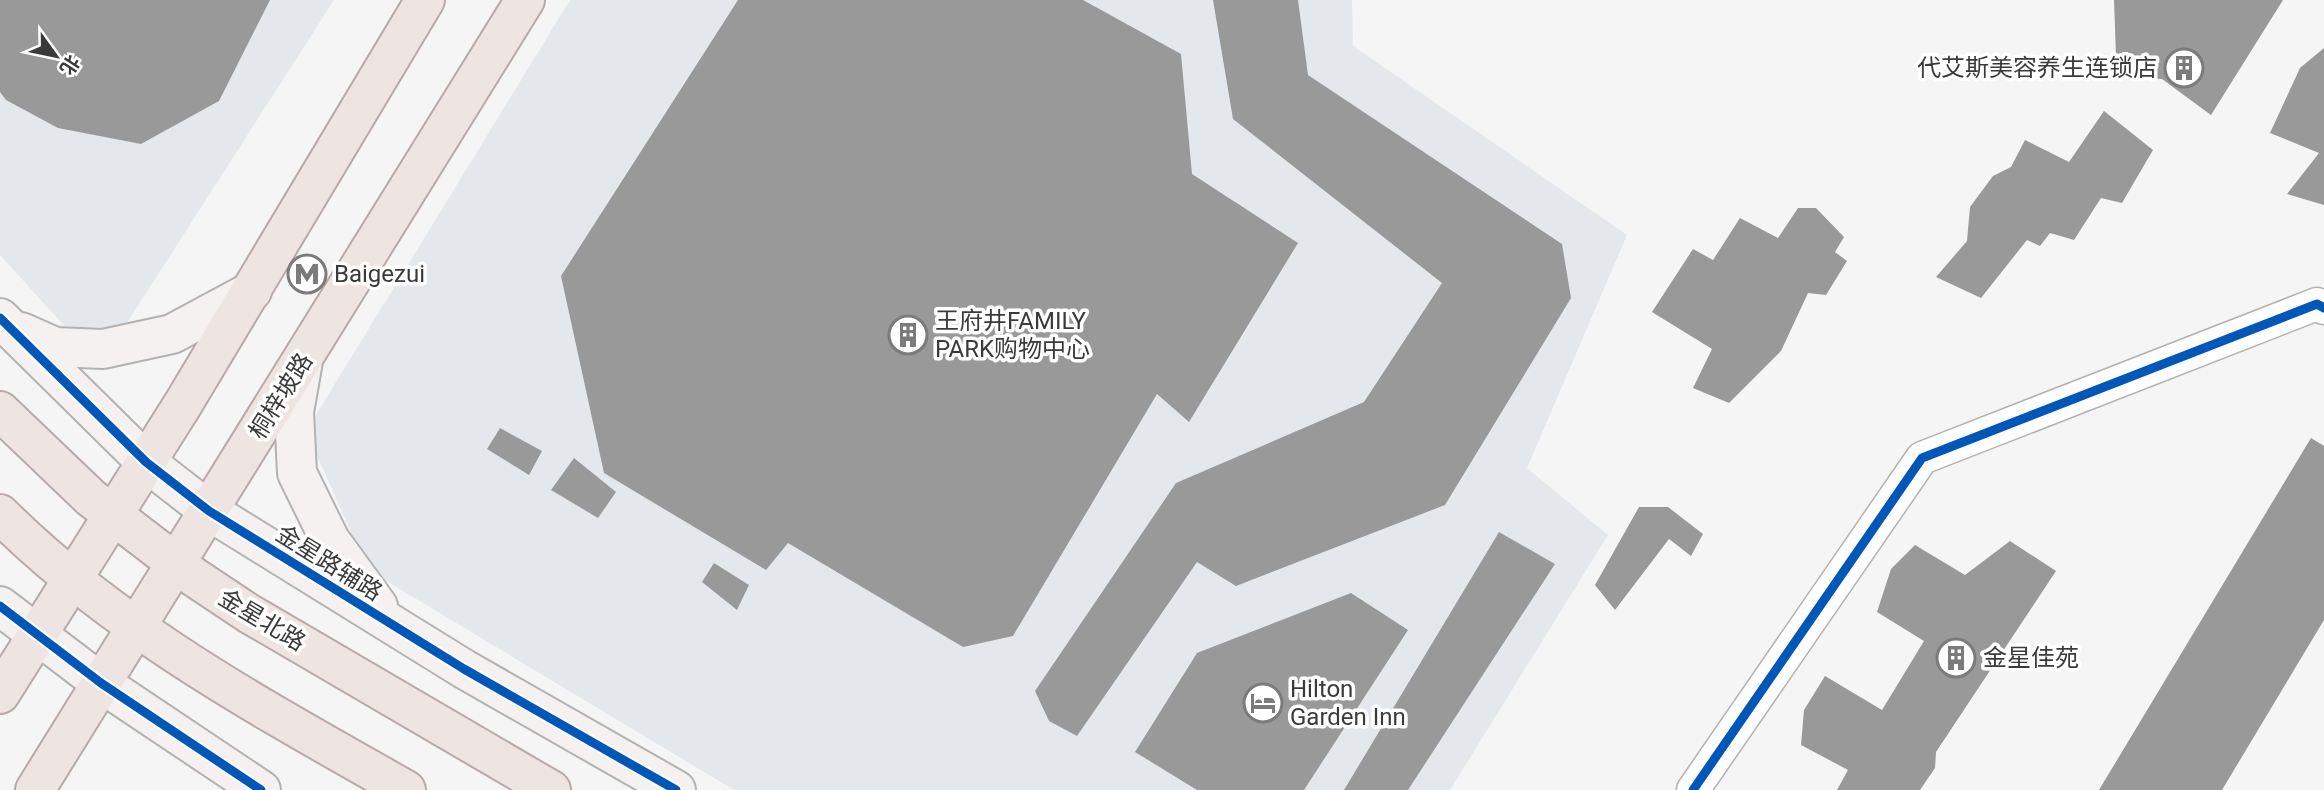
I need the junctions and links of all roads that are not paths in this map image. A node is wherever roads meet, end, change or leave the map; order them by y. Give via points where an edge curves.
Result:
1 (425, 0) edge
2 (525, 0) edge
3 (252, 291) junction
4 (2324, 308) edge
5 (4, 322) edge
6 (303, 361) junction
7 (0, 411) edge
8 (146, 462) junction
9 (209, 511) junction
10 (0, 514) edge
11 (113, 516) junction
12 (176, 564) junction
13 (72, 579) junction
14 (0, 606) edge
15 (392, 624) junction
16 (136, 627) junction
17 (37, 636) junction
18 (101, 683) junction
19 (0, 694) edge
20 (35, 790) edge
21 (261, 790) edge
22 (407, 790) edge
23 (551, 790) edge
24 (676, 790) edge
25 (1693, 790) edge

1 - 3 main road
2 - 6 main road, 桐梓坡路
3 - 5 street via 172,334 103,349 55,347
3 - 8 main road
4 - 25 street via 2317,304 1922,458
5 - 8 street, 金星路辅路
6 - 9 main road, 桐梓坡路
6 - 15 street via 294,412 297,473 330,540
7 - 11 main road, 金星北路
8 - 9 street, 金星路辅路
8 - 11 main road
9 - 12 main road, 桐梓坡路
9 - 15 street, 金星路辅路
10 - 13 main road
11 - 12 main road, 金星北路
11 - 13 main road
12 - 16 main road, 桐梓坡路
12 - 23 main road, 金星北路 via 248,613
13 - 16 main road
13 - 17 main road
14 - 17 street
15 - 24 street, 金星路辅路
16 - 18 main road, 桐梓坡路
16 - 22 main road
17 - 18 street
17 - 19 main road
18 - 20 main road, 桐梓坡路
18 - 21 street

